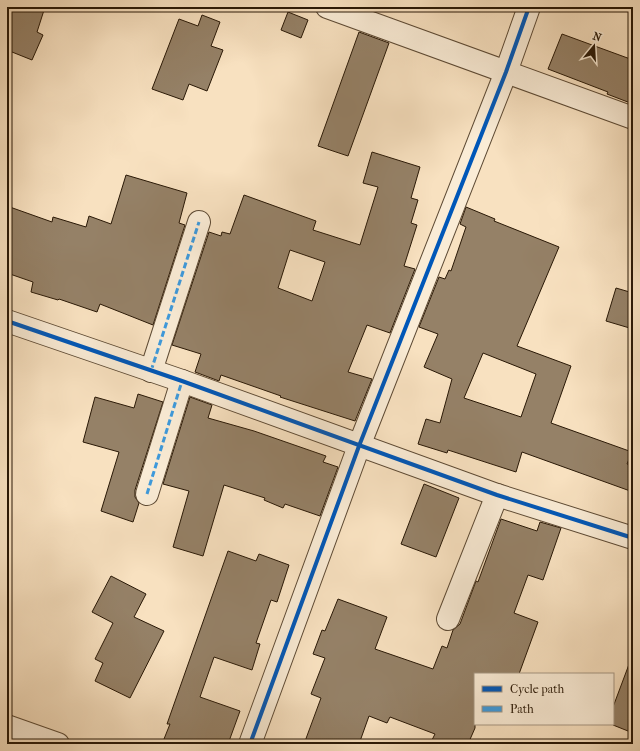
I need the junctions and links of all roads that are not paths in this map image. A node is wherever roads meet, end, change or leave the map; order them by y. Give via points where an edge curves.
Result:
1 (327, 7) edge
2 (529, 7) edge
3 (506, 72) junction
4 (633, 118) edge
5 (199, 222) dead end
6 (7, 321) edge
7 (151, 371) junction
8 (182, 381) junction
9 (359, 446) junction
10 (146, 494) dead end
11 (497, 495) junction
12 (633, 538) edge
13 (448, 619) dead end
14 (7, 726) edge
15 (58, 744) edge
16 (250, 744) edge

1 - 3 street
2 - 3 street
3 - 4 street
3 - 9 street
5 - 7 street
6 - 7 street
7 - 8 street
8 - 9 street
8 - 10 street
9 - 11 street
9 - 16 street
11 - 12 street
11 - 13 street
14 - 15 street

